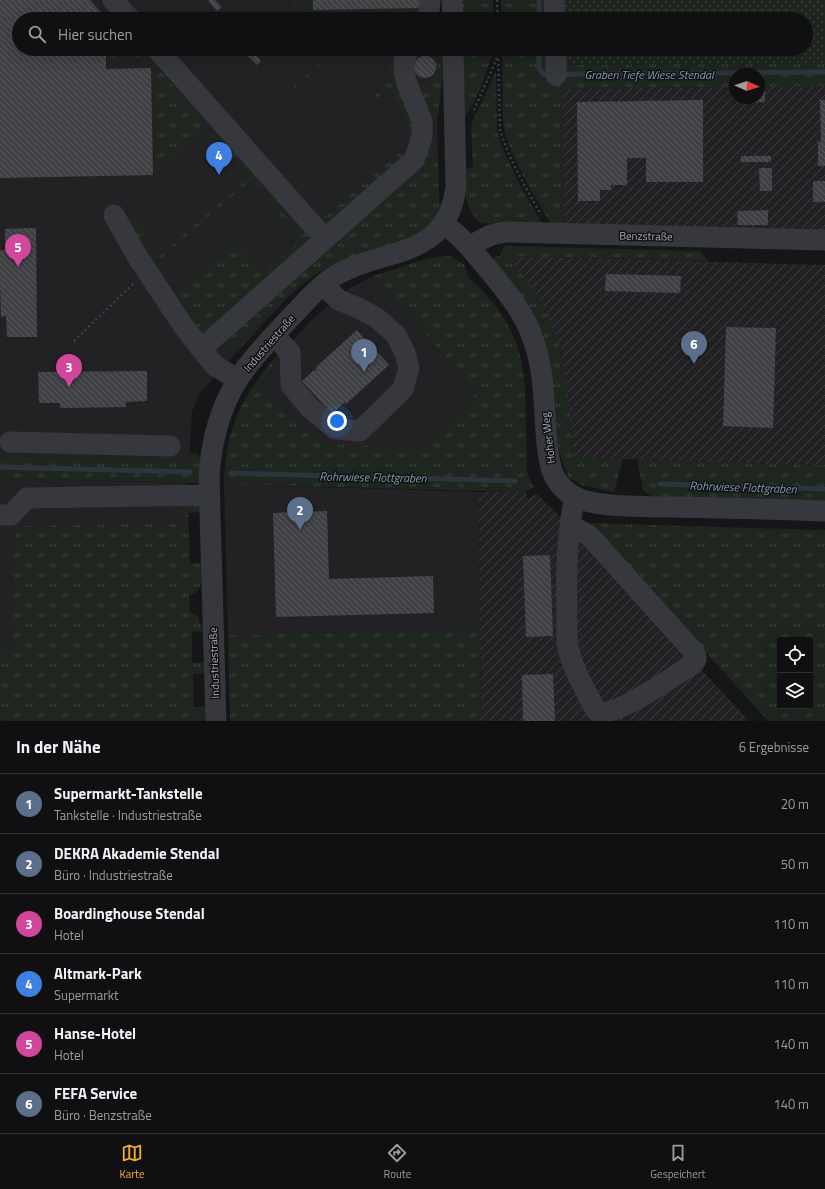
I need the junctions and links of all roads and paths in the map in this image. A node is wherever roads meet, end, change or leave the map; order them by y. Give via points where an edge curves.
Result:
1 (113, 0) edge
2 (430, 0) edge
3 (452, 0) edge
4 (498, 0) edge
5 (554, 0) edge
6 (124, 12) edge
7 (429, 12) edge
8 (453, 12) edge
9 (498, 12) edge
10 (555, 12) edge
11 (163, 56) edge
12 (406, 56) edge
13 (453, 56) edge
14 (498, 56) edge
15 (498, 56) edge
16 (556, 56) edge
17 (556, 75) dead end
18 (474, 110) dead end
19 (114, 215) dead end
20 (444, 224) junction
21 (552, 234) junction
22 (325, 239) junction
23 (825, 240) edge
24 (470, 247) junction
25 (147, 271) junction
26 (323, 285) junction
27 (274, 336) junction
28 (74, 341) dead end
29 (201, 349) junction
30 (238, 380) junction
31 (10, 442) dead end
32 (170, 446) dead end
33 (209, 495) junction
34 (575, 497) junction
35 (825, 511) edge
36 (0, 515) edge
37 (570, 525) junction
38 (216, 721) edge

1 - 6 street
2 - 7 street
3 - 8 street
4 - 9 path
5 - 10 street
11 - 22 street
12 - 22 street via 404,71 407,84 422,121 422,137 414,160
13 - 20 street, Industriestraße via 456,187 454,200
14 - 18 path
15 - 21 path via 500,129 503,139
16 - 17 street
19 - 25 street
20 - 24 street, Hoher Weg
20 - 26 street, Industriestraße via 422,243 357,266 333,277
21 - 23 street, Benzstraße
21 - 24 street, Benzstraße via 506,232 485,237
22 - 29 street
24 - 34 street, Hoher Weg via 507,292 525,320 541,369 548,456 552,472 565,491
25 - 28 path
25 - 29 street
26 - 27 street, Industriestraße
26 - 27 street via 339,300 377,318 396,335 409,368 403,389 360,431 335,429 309,407 291,385 290,352
27 - 30 street, Industriestraße
29 - 30 street via 214,365
30 - 33 street, Industriestraße via 216,431 210,462
31 - 32 street
33 - 36 street via 27,498 11,515
33 - 38 street, Industriestraße
34 - 35 street, Hoher Weg via 594,503 628,506
34 - 37 street
37 - 37 street via 567,558 569,654 595,709 606,712 630,704 693,664 697,657 597,544 588,535

